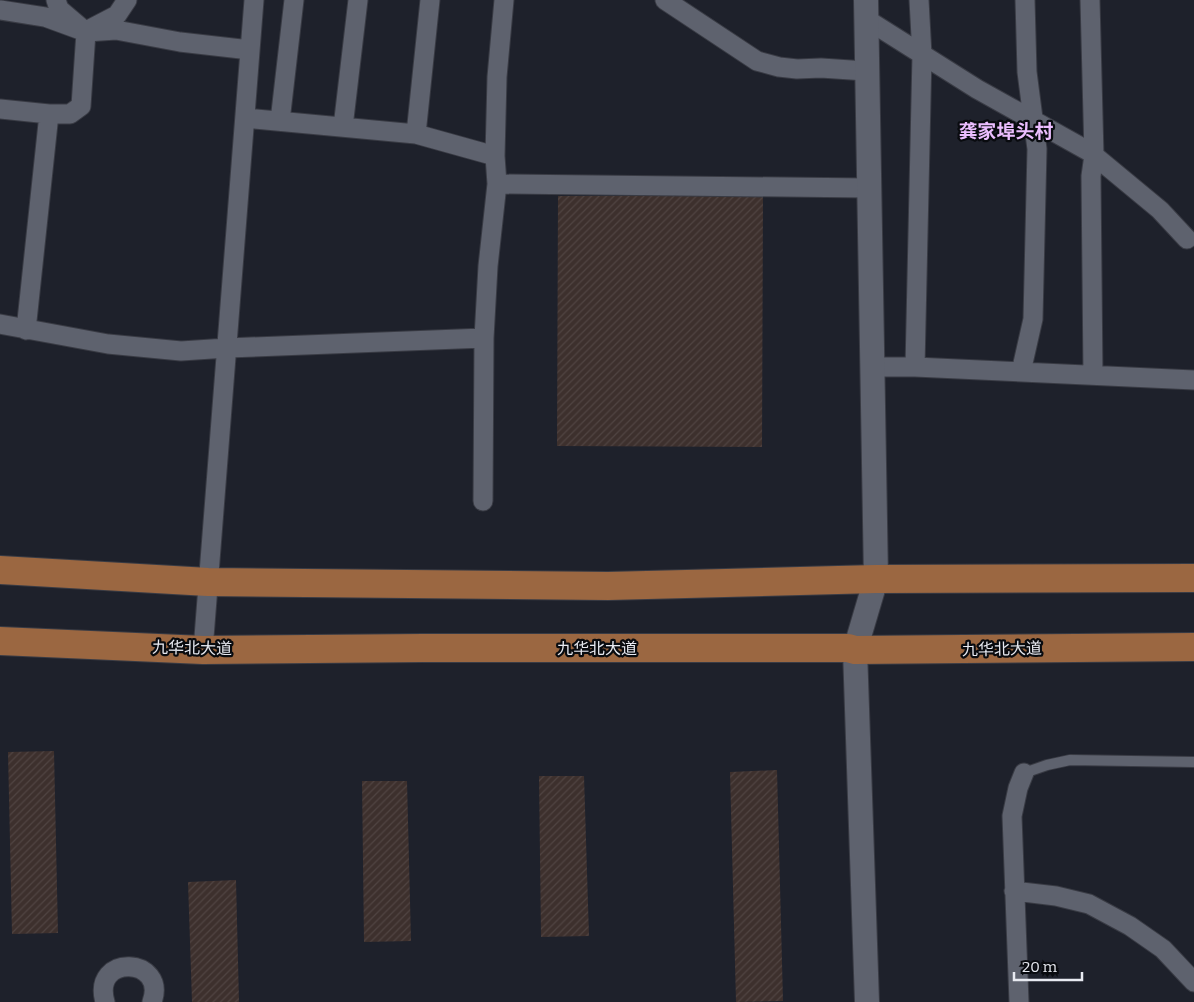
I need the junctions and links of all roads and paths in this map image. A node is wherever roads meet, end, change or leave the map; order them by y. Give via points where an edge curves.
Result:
1 (56, 0) edge
2 (127, 0) edge
3 (254, 0) edge
4 (294, 0) edge
5 (358, 0) edge
6 (430, 0) edge
7 (504, 0) edge
8 (666, 0) edge
9 (919, 0) edge
10 (1025, 0) edge
11 (1090, 0) edge
12 (866, 9) edge
13 (0, 10) edge
14 (86, 32) junction
15 (250, 50) junction
16 (922, 55) junction
17 (866, 71) junction
18 (0, 110) edge
19 (49, 114) junction
20 (245, 118) junction
21 (1032, 118) junction
22 (280, 121) junction
23 (343, 127) junction
24 (416, 134) junction
25 (1094, 155) junction
26 (495, 156) junction
27 (497, 184) junction
28 (868, 188) junction
29 (1187, 239) dead end
30 (0, 324) edge
31 (26, 330) junction
32 (484, 338) junction
33 (227, 348) junction
34 (872, 367) junction
35 (915, 367) junction
36 (1021, 372) junction
37 (1093, 375) junction
38 (1194, 380) edge
39 (483, 501) dead end
40 (0, 570) edge
41 (1194, 578) edge
42 (876, 579) junction
43 (208, 582) junction
44 (0, 642) edge
45 (1194, 647) edge
46 (203, 650) junction
47 (855, 650) junction
48 (1194, 762) edge
49 (1024, 773) joint
50 (1014, 891) junction
51 (1194, 982) edge
52 (105, 1002) edge
53 (152, 1002) edge
54 (868, 1002) edge
55 (1019, 1002) edge

1 - 14 street via 58,9
2 - 14 street via 117,15
3 - 15 street
4 - 22 street
5 - 23 street
6 - 24 street
7 - 26 street
8 - 17 street via 757,61 797,69
9 - 16 street
10 - 21 street via 1026,72
11 - 25 street
12 - 16 street
12 - 17 street
13 - 14 street via 45,17
14 - 15 street via 116,30
14 - 19 street via 81,106 70,114
15 - 20 street
16 - 21 street
16 - 35 street
17 - 28 street
18 - 19 street
19 - 31 street
20 - 22 street
20 - 33 street
21 - 25 street
21 - 36 street via 1037,149 1033,319
22 - 23 street
23 - 24 street
24 - 26 street
25 - 29 street via 1160,210
25 - 37 street via 1091,176
26 - 27 street
27 - 28 street
27 - 32 street
28 - 34 street
30 - 31 street
31 - 33 street via 108,344 180,351
32 - 33 street
32 - 39 street
33 - 43 street
34 - 35 street
34 - 42 street
35 - 36 street
36 - 37 street
37 - 38 street
40 - 43 main road
41 - 42 main road
42 - 43 main road via 608,586
42 - 47 street
43 - 46 street
44 - 46 main road, 九华北大道
45 - 47 main road, 九华北大道
46 - 47 main road, 九华北大道
47 - 54 street
48 - 49 lane via 1070,760
49 - 50 street via 1012,816
50 - 51 street via 1089,904 1130,926 1163,949
50 - 55 street
52 - 53 street via 103,987 106,979 118,968 135,966 153,982

